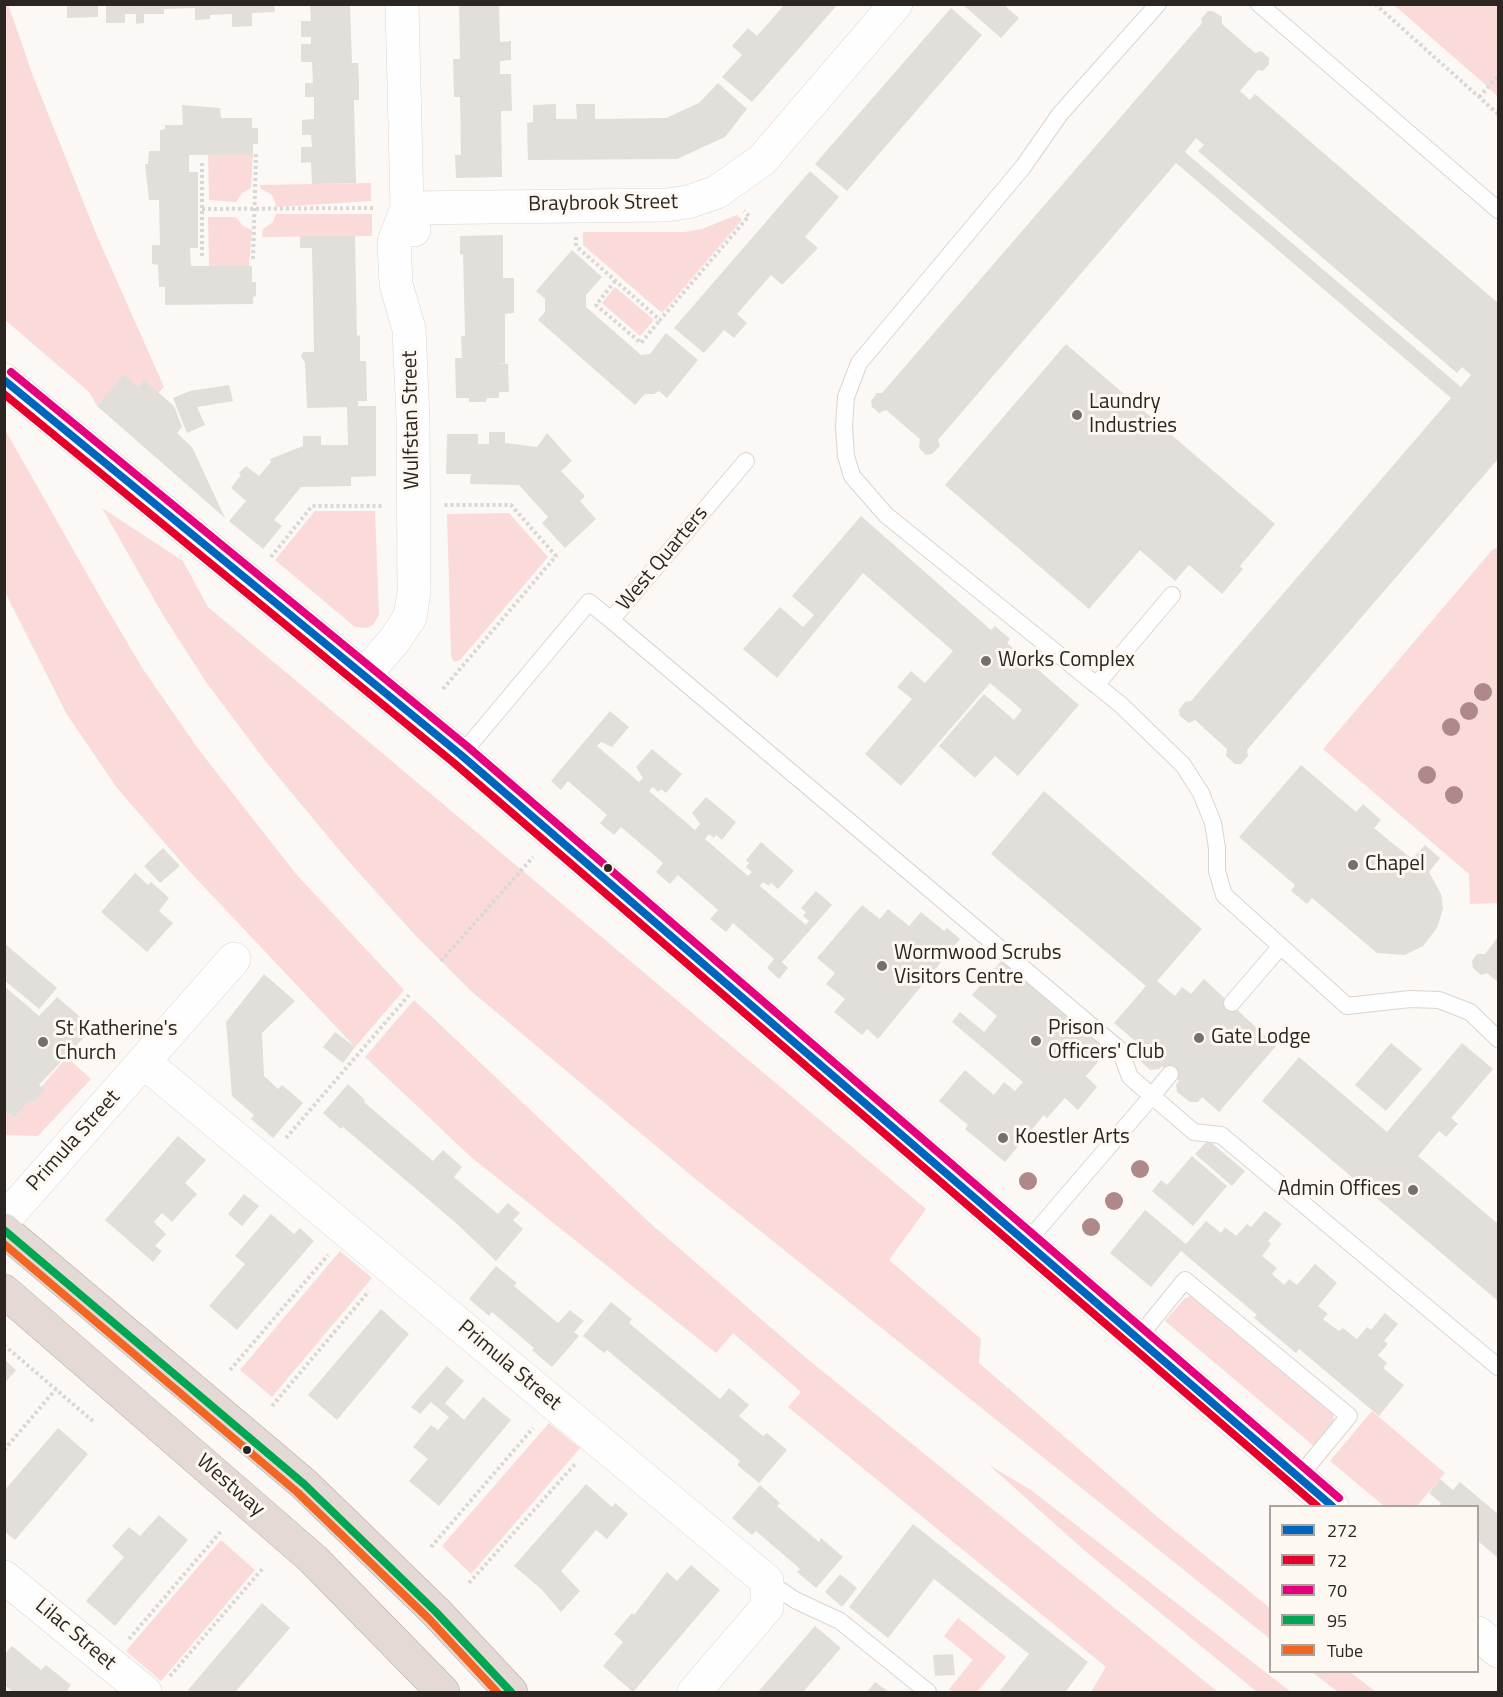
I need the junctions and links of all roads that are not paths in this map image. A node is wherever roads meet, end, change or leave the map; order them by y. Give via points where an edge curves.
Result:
1 (402, 4) edge
2 (896, 4) edge
3 (1158, 4) edge
4 (1259, 4) edge
5 (393, 208) junction
6 (1498, 210) edge
7 (4, 380) edge
8 (746, 461) dead end
9 (1172, 596) dead end
10 (611, 620) junction
11 (364, 675) junction
12 (1096, 685) junction
13 (461, 755) junction
14 (1281, 946) junction
15 (234, 959) dead end
16 (1232, 1003) dead end
17 (1498, 1039) edge
18 (144, 1062) junction
19 (1170, 1074) dead end
20 (1152, 1096) junction
21 (4, 1220) edge
22 (4, 1230) edge
23 (1026, 1243) junction
24 (4, 1291) edge
25 (1137, 1339) junction
26 (1498, 1367) edge
27 (1298, 1478) junction
28 (1331, 1505) edge
29 (4, 1577) edge
30 (767, 1581) junction
31 (1479, 1634) edge
32 (1498, 1651) edge
33 (155, 1688) edge
34 (443, 1692) edge
35 (511, 1692) edge
36 (694, 1692) edge
37 (928, 1692) edge

1 - 5 street, Wulfstan Street
2 - 5 street, Braybrook Street via 762,160 717,192 666,205
3 - 12 lane via 1060,114 1023,167 860,363 846,397 846,456 852,476 866,495
4 - 6 lane
5 - 11 street, Wulfstan Street via 396,284 410,329 414,592 410,617
7 - 11 street
8 - 10 lane, West Quarters
9 - 12 lane
10 - 13 lane, West Quarters via 589,602
10 - 20 lane via 1120,1050 1130,1077
11 - 13 street
12 - 14 lane via 1154,734 1183,765 1201,793 1213,823 1217,871 1224,895
13 - 23 street
14 - 16 lane
14 - 17 lane via 1347,1006 1439,1000 1470,1012
15 - 18 street, Primula Street
18 - 21 street, Primula Street
18 - 30 street, Primula Street
19 - 20 lane
20 - 23 lane
20 - 26 lane via 1194,1132 1221,1135
22 - 35 highway via 304,1484 436,1612
23 - 25 street
24 - 34 highway, Westway via 313,1559
25 - 27 street
25 - 27 lane via 1185,1280 1349,1416
27 - 28 street
29 - 33 street, Lilac Street via 108,1663
30 - 36 street via 767,1607
30 - 37 lane via 795,1600 840,1621
31 - 32 street

